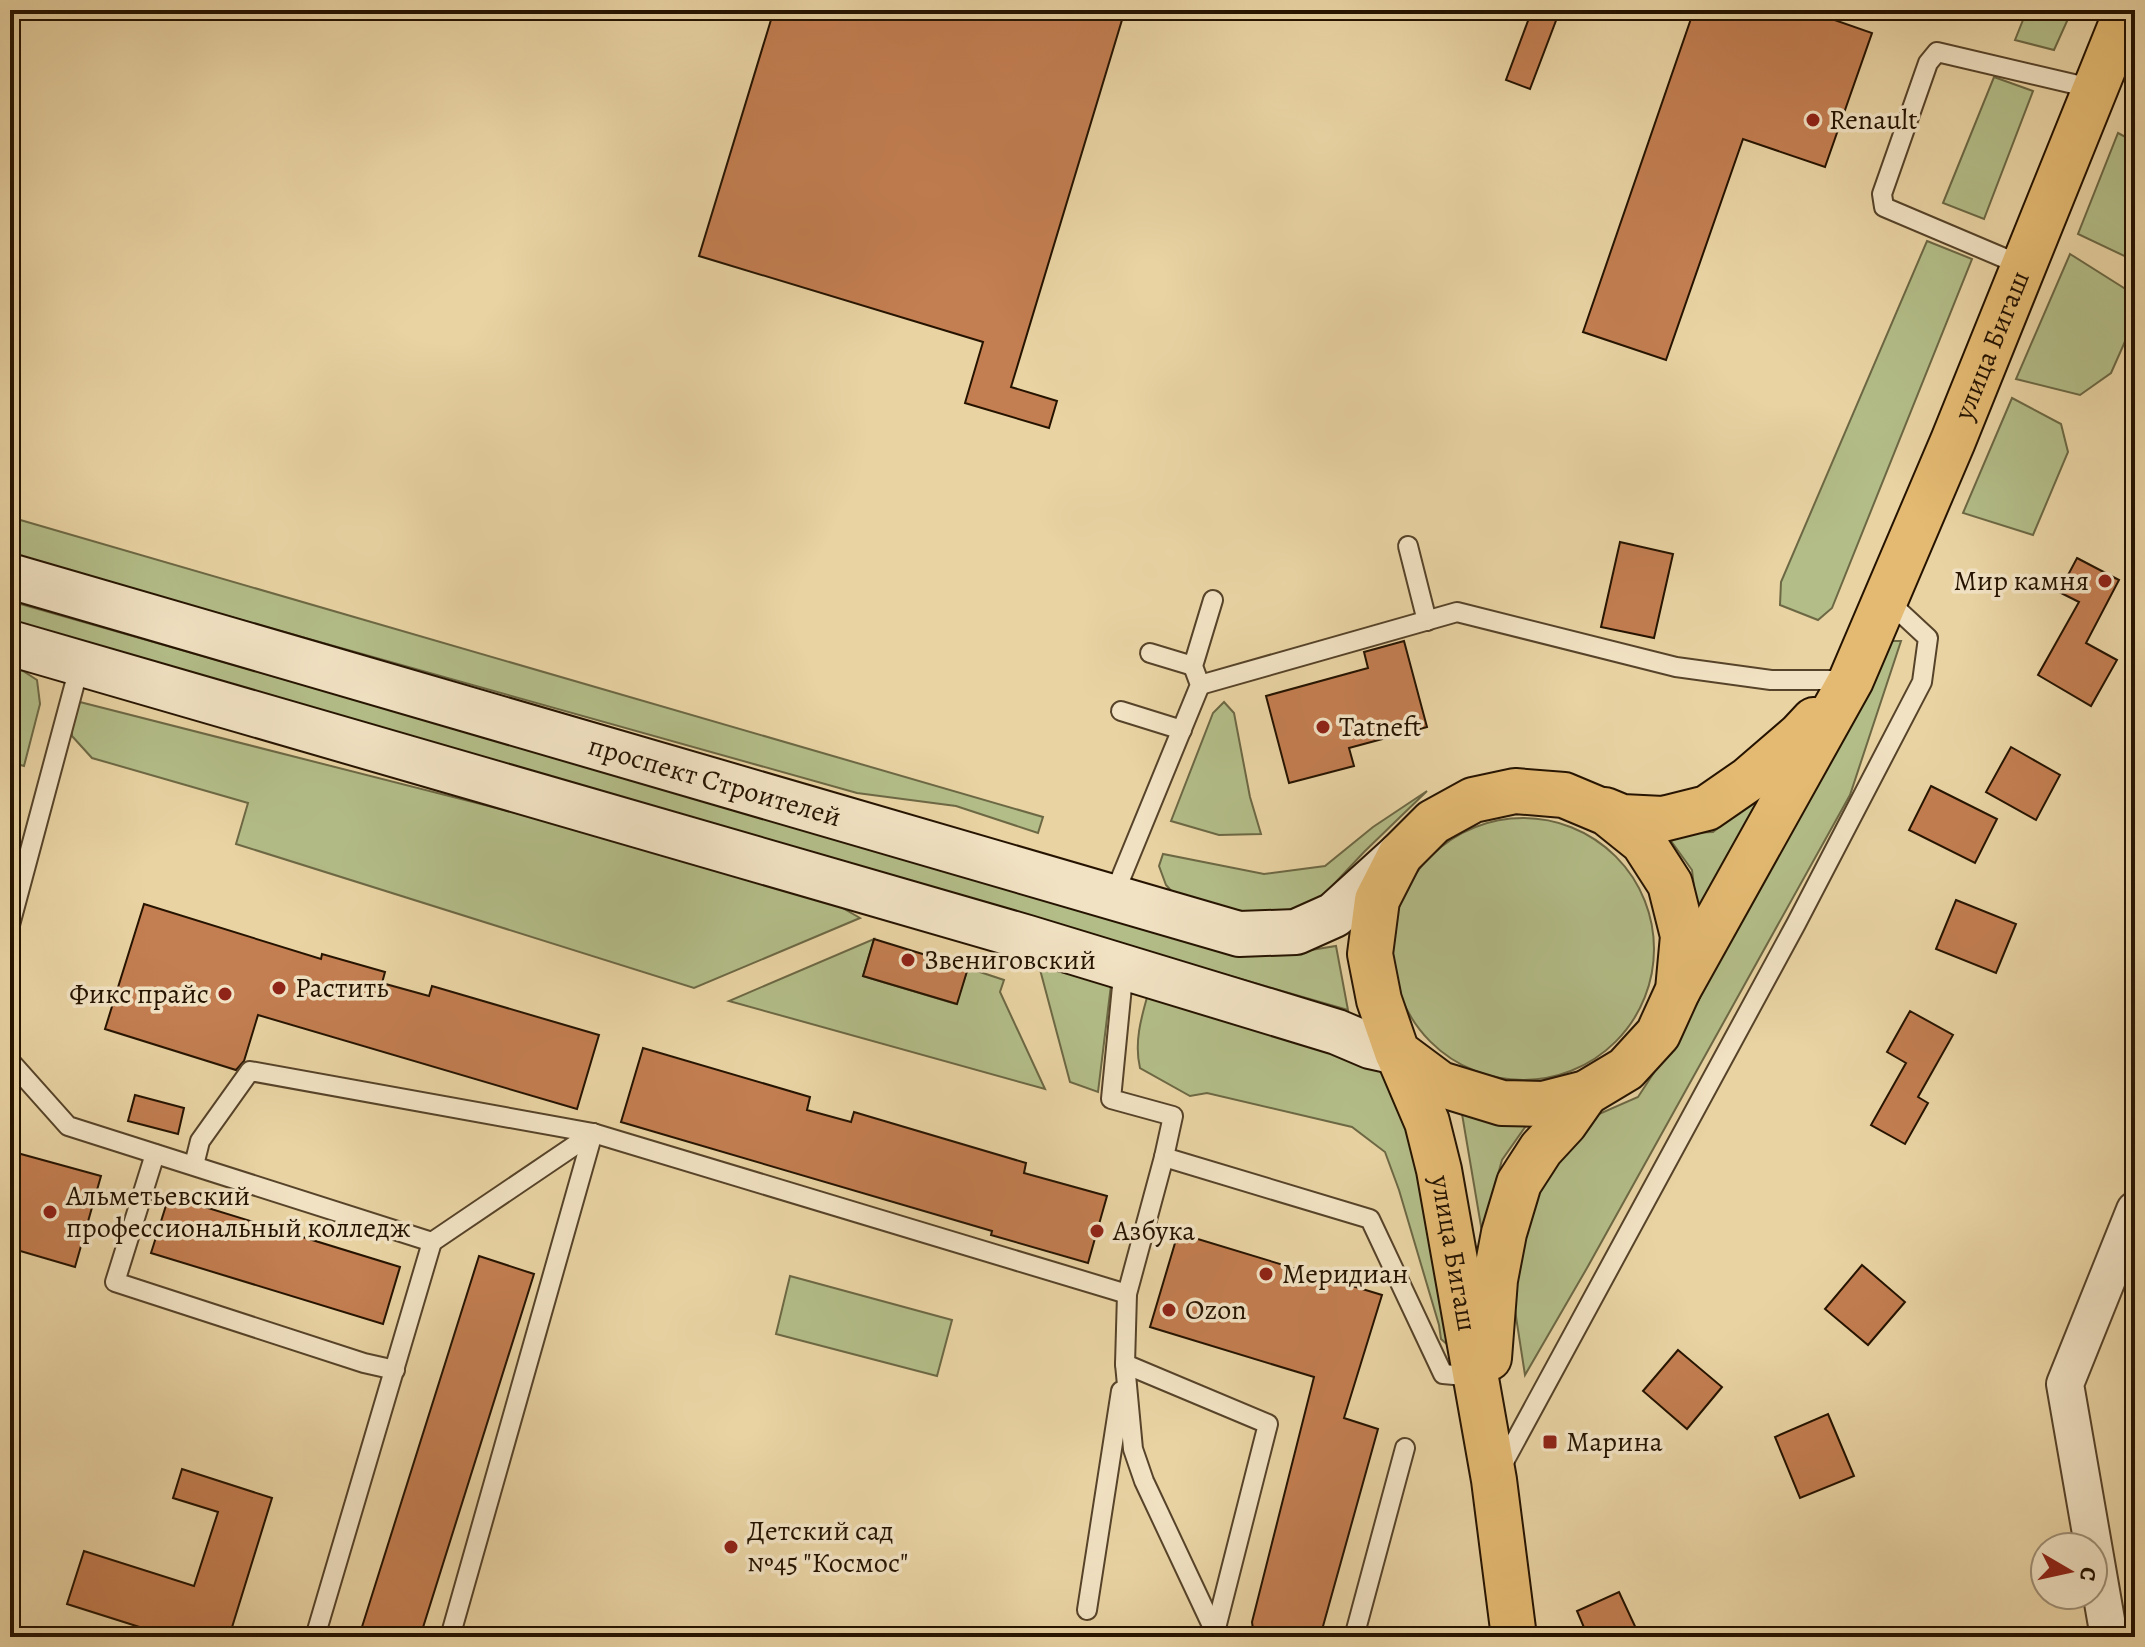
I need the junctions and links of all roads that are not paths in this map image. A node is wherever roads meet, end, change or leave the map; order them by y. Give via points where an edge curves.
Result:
1 (2127, 10) edge
2 (2095, 89) junction
3 (2023, 266) junction
4 (1408, 546) dead end
5 (10, 576) edge
6 (1886, 599) junction
7 (1213, 600) dead end
8 (1427, 621) junction
9 (10, 643) edge
10 (1150, 653) dead end
11 (80, 664) junction
12 (1193, 666) junction
13 (1851, 680) junction
14 (1200, 685) junction
15 (1121, 711) dead end
16 (1182, 730) junction
17 (1564, 795) junction
18 (1400, 855) junction
19 (1113, 897) junction
20 (10, 925) edge
21 (1124, 966) junction
22 (1678, 990) junction
23 (1397, 1052) junction
24 (10, 1061) edge
25 (1586, 1093) junction
26 (593, 1133) junction
27 (155, 1154) junction
28 (1164, 1157) junction
29 (194, 1165) junction
30 (2135, 1210) edge
31 (432, 1242) junction
32 (1127, 1294) junction
33 (1125, 1364) junction
34 (395, 1370) junction
35 (1476, 1377) junction
36 (1405, 1448) dead end
37 (1492, 1470) junction
38 (1087, 1610) dead end
39 (1215, 1634) edge
40 (315, 1637) edge
41 (450, 1637) edge
42 (1354, 1637) edge
43 (1514, 1637) edge
44 (2109, 1637) edge

1 - 2 main road, улица Бигаш
2 - 3 main road, улица Бигаш
2 - 3 lane via 1937,52 1928,63 1882,194 1884,207
3 - 6 main road, улица Бигаш
4 - 8 lane
5 - 19 street, проспект Строителей
6 - 13 main road, улица Бигаш
6 - 37 lane via 1928,638 1922,682 1789,938
7 - 12 lane
8 - 13 lane via 1457,612 1676,667 1771,680
8 - 14 lane
9 - 11 street
10 - 12 lane
11 - 20 lane
11 - 21 street
12 - 14 lane
13 - 17 main road, улица Бигаш via 1800,735 1707,808 1663,819 1622,817
13 - 22 main road, улица Бигаш
14 - 16 lane
15 - 16 lane
16 - 19 lane
17 - 18 main road, улица Бигаш via 1515,791 1473,800 1433,822
17 - 22 main road via 1607,813 1643,842 1670,884 1683,936
18 - 19 street, проспект Строителей via 1334,915 1296,932 1239,934
18 - 23 main road, улица Бигаш via 1377,900 1370,954
21 - 23 street
21 - 28 lane via 1111,1099 1173,1116
22 - 25 main road via 1658,1034 1626,1069
23 - 25 main road via 1440,1084 1502,1103 1543,1104
23 - 35 main road, улица Бигаш via 1427,1122 1439,1170
24 - 27 lane via 68,1126
25 - 37 main road, улица Бигаш via 1519,1183 1504,1233 1489,1342
26 - 29 lane via 250,1071 200,1141
26 - 31 lane
26 - 32 lane
26 - 41 lane
27 - 29 lane
27 - 34 lane via 115,1282
28 - 32 lane
28 - 35 lane via 1370,1219 1443,1374
29 - 31 lane
30 - 44 street via 2065,1384
31 - 34 lane
32 - 33 lane
33 - 38 lane
33 - 39 lane via 1133,1449
33 - 39 lane via 1268,1424
34 - 40 lane
35 - 37 main road, улица Бигаш
36 - 42 lane
37 - 43 main road, улица Бигаш

